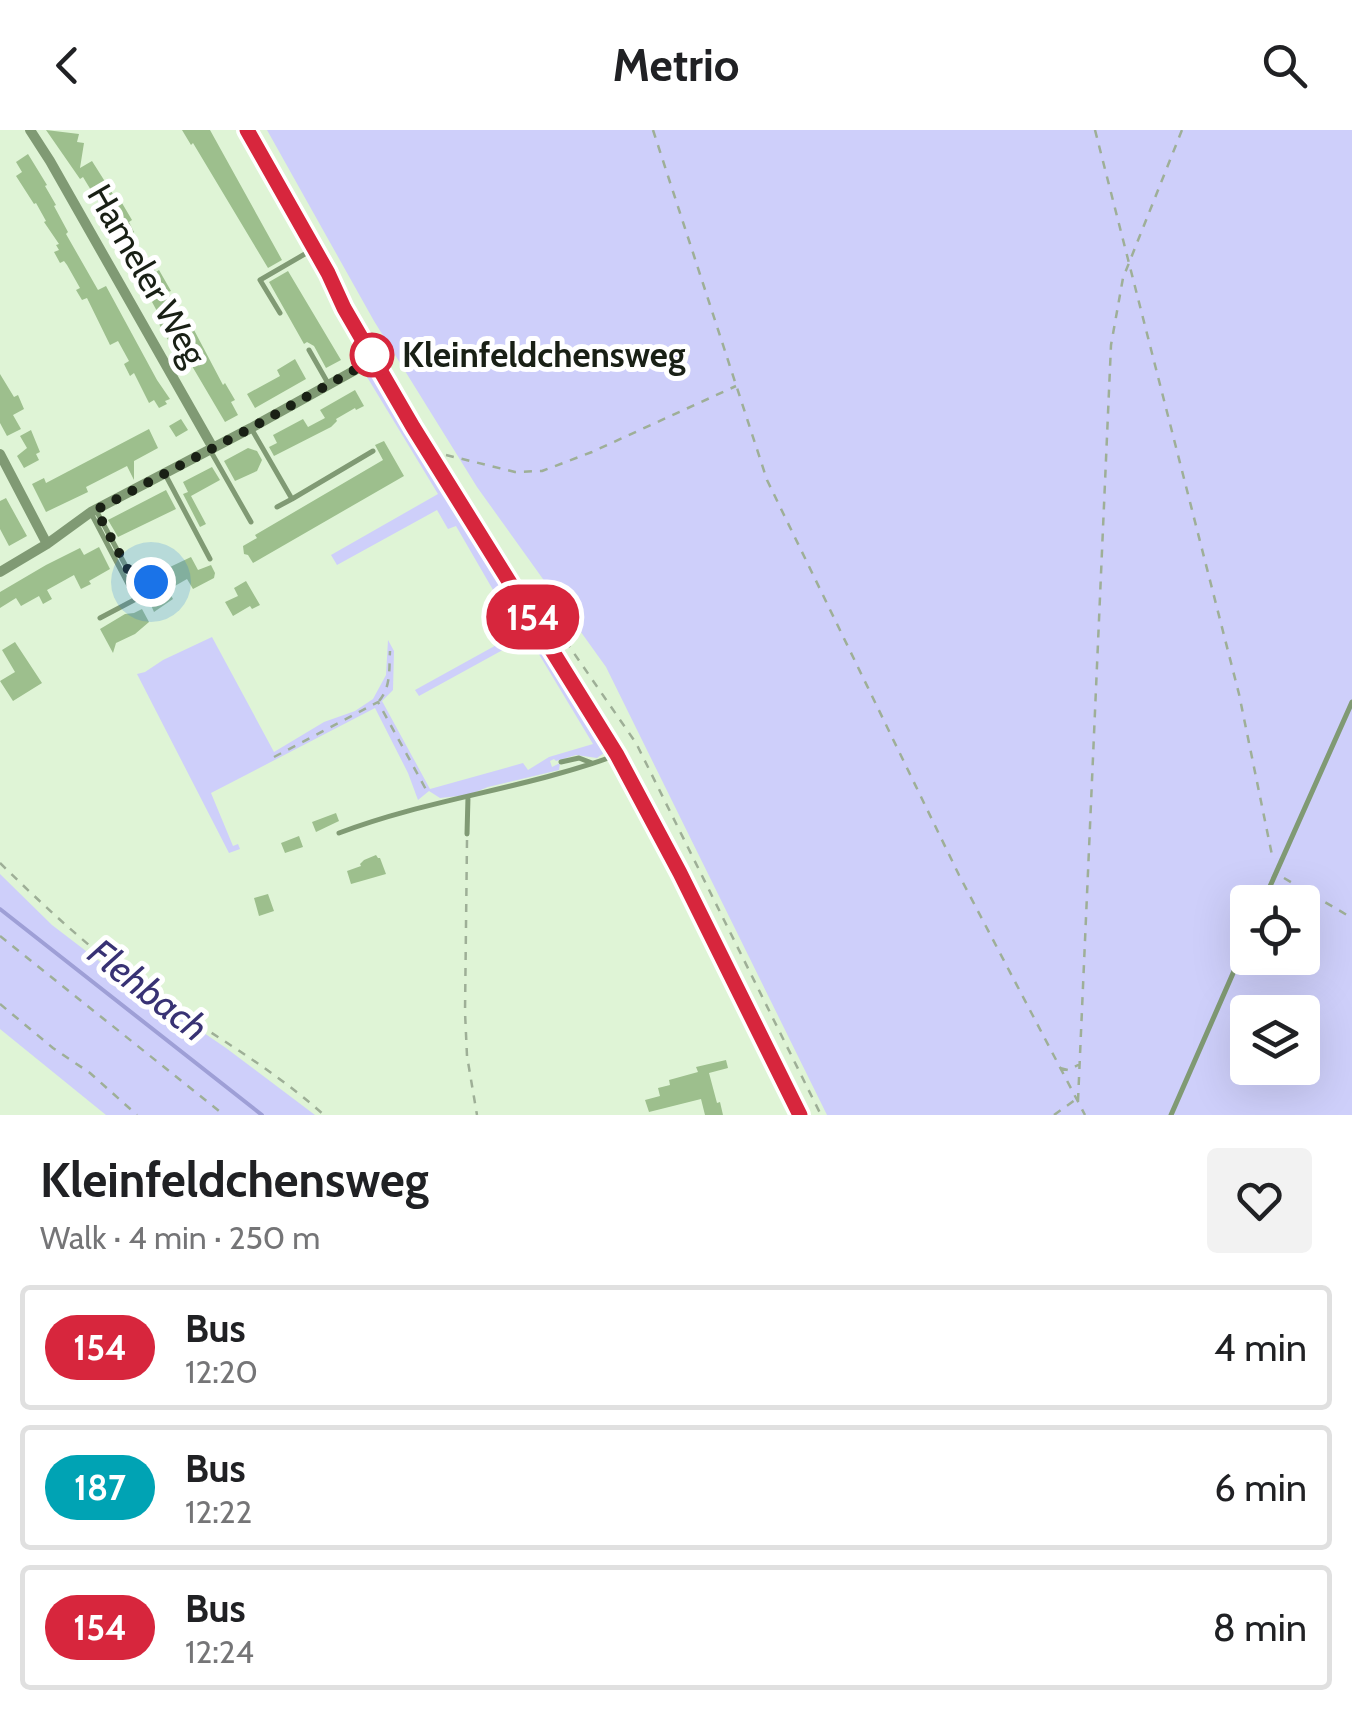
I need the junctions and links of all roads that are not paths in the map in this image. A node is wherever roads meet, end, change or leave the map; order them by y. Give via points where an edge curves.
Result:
1 (30, 130) edge
2 (246, 130) edge
3 (314, 248) junction
4 (280, 313) dead end
5 (308, 350) dead end
6 (374, 359) junction
7 (329, 384) junction
8 (251, 428) junction
9 (212, 449) junction
10 (372, 451) dead end
11 (0, 454) edge
12 (165, 474) junction
13 (292, 499) junction
14 (277, 507) dead end
15 (93, 511) junction
16 (251, 522) dead end
17 (47, 544) junction
18 (210, 559) dead end
19 (0, 572) edge
20 (151, 582) dead end
21 (100, 618) dead end
22 (1352, 702) edge
23 (617, 755) junction
24 (561, 762) dead end
25 (592, 763) junction
26 (468, 798) junction
27 (339, 833) dead end
28 (468, 834) road end
29 (1271, 885) edge
30 (1232, 975) edge
31 (800, 1115) edge
32 (1171, 1115) edge

1 - 9 street, Hameler Weg
2 - 3 main road
3 - 4 lane via 260,280
3 - 6 main road
5 - 7 lane
6 - 7 street
6 - 23 main road
7 - 8 street
8 - 9 street
8 - 13 lane
9 - 12 street
9 - 16 lane
10 - 13 lane
11 - 17 street
12 - 15 street
12 - 18 lane
13 - 14 lane
15 - 17 street
15 - 20 lane via 138,588
15 - 21 lane via 136,599
17 - 19 street
22 - 29 lane
23 - 25 lane
23 - 31 main road
24 - 25 lane
25 - 26 lane
26 - 27 lane
26 - 28 lane
30 - 32 lane

